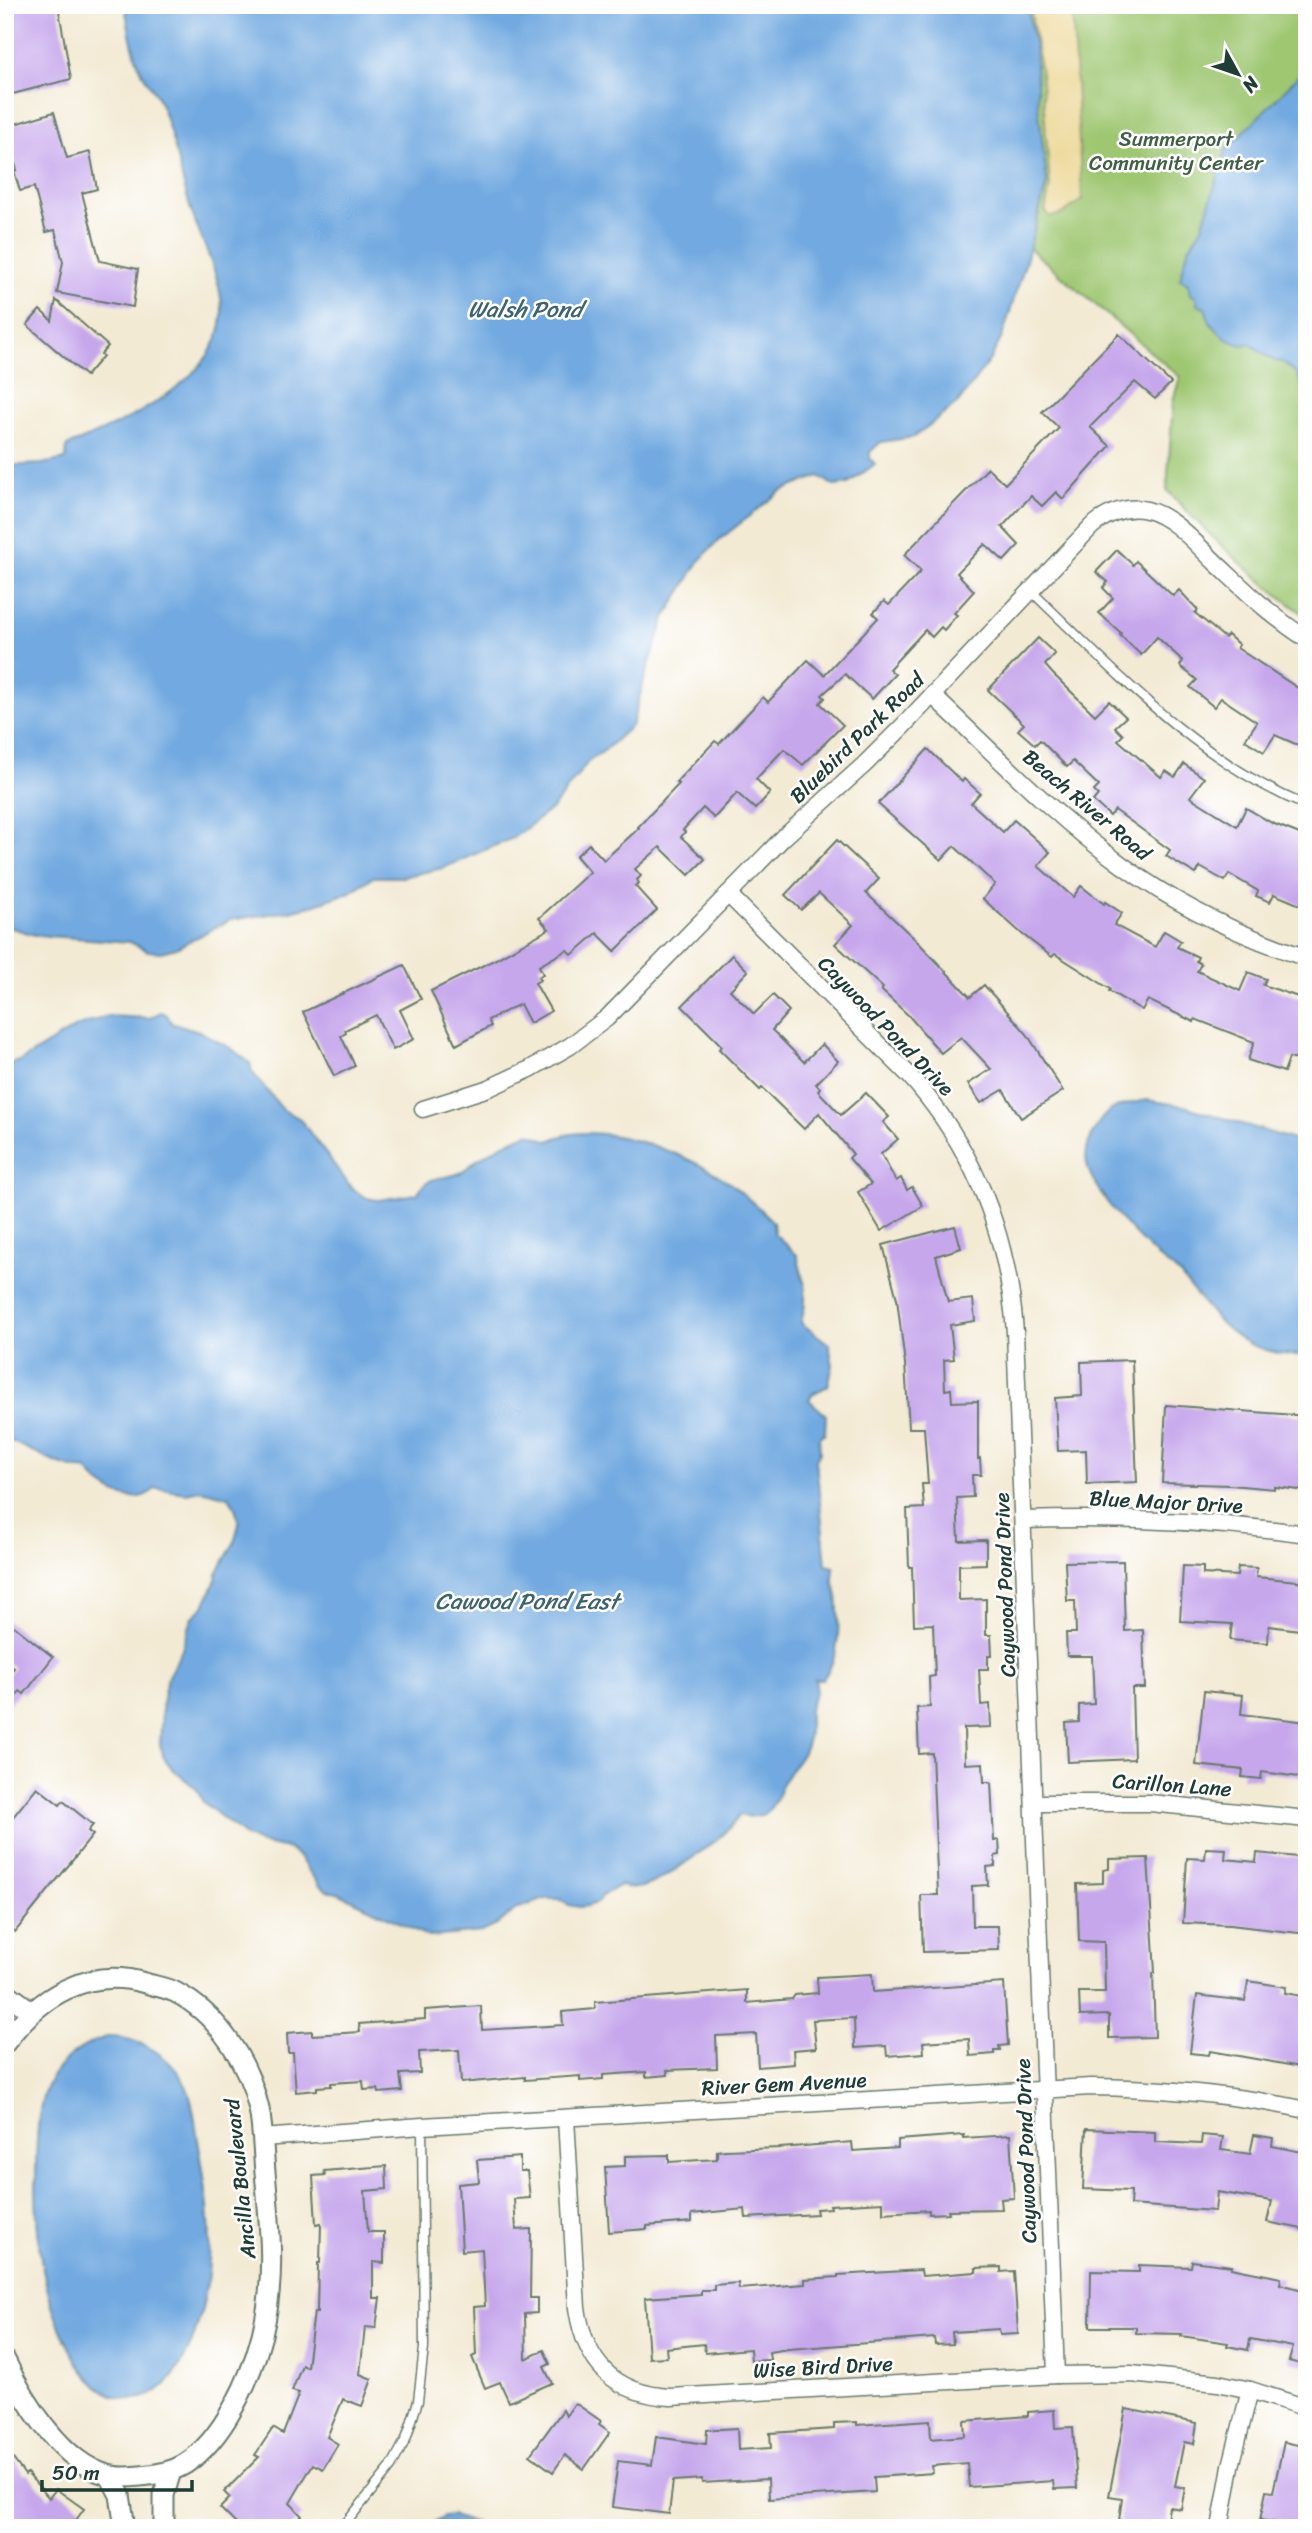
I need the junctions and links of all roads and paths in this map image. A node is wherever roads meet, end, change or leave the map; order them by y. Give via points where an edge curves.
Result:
1 (1031, 591) junction
2 (1307, 639) edge
3 (932, 695) junction
4 (1307, 806) edge
5 (728, 894) junction
6 (1307, 958) edge
7 (423, 1109) dead end
8 (1023, 1520) junction
9 (1307, 1534) edge
10 (1034, 1803) junction
11 (1307, 1819) edge
12 (5, 1992) edge
13 (32, 2012) junction
14 (5, 2043) edge
15 (1045, 2090) junction
16 (1307, 2110) edge
17 (566, 2118) junction
18 (422, 2126) junction
19 (262, 2138) junction
20 (5, 2360) edge
21 (1056, 2375) junction
22 (1250, 2390) junction
23 (1307, 2408) edge
24 (171, 2471) junction
25 (110, 2476) junction
26 (125, 2528) edge
27 (164, 2528) edge
28 (342, 2528) edge
29 (1220, 2528) edge

1 - 2 street, Bluebird Park Road via 1100,519 1119,510 1139,509 1173,524 1259,604
1 - 3 street, Bluebird Park Road
1 - 4 lane via 1193,741 1257,782
3 - 5 street, Bluebird Park Road
3 - 6 street, Beach River Road via 1120,864 1217,922
5 - 7 street, Bluebird Park Road via 624,1003 570,1046 499,1083
5 - 8 street, Caywood Pond Drive via 922,1090 955,1135 984,1190 1011,1289
8 - 9 street, Blue Major Drive via 1178,1520
8 - 10 street, Caywood Pond Drive
10 - 11 street, Carillon Lane via 1150,1803
10 - 15 street, Caywood Pond Drive
12 - 13 street
13 - 14 street, Ancilla Boulevard
13 - 19 street, Ancilla Boulevard via 65,1989 104,1978 132,1979 174,1992 204,2013 237,2054 255,2095
15 - 16 street, River Gem Avenue via 1147,2088
15 - 17 street, River Gem Avenue
15 - 21 street, Caywood Pond Drive
17 - 18 street, River Gem Avenue
17 - 21 street, Wise Bird Drive via 582,2336 595,2361 630,2389 671,2397
18 - 19 street, River Gem Avenue
18 - 28 lane via 424,2348 418,2402 391,2468
19 - 24 street, Ancilla Boulevard via 272,2258 262,2335 243,2387 222,2424 200,2452
20 - 25 street, Ancilla Boulevard via 27,2401 58,2441
21 - 22 street, Wise Bird Drive via 1153,2375
22 - 23 street, Wise Bird Drive
22 - 29 street
24 - 25 street, Ancilla Boulevard
24 - 27 street via 164,2495
25 - 26 street via 120,2495

